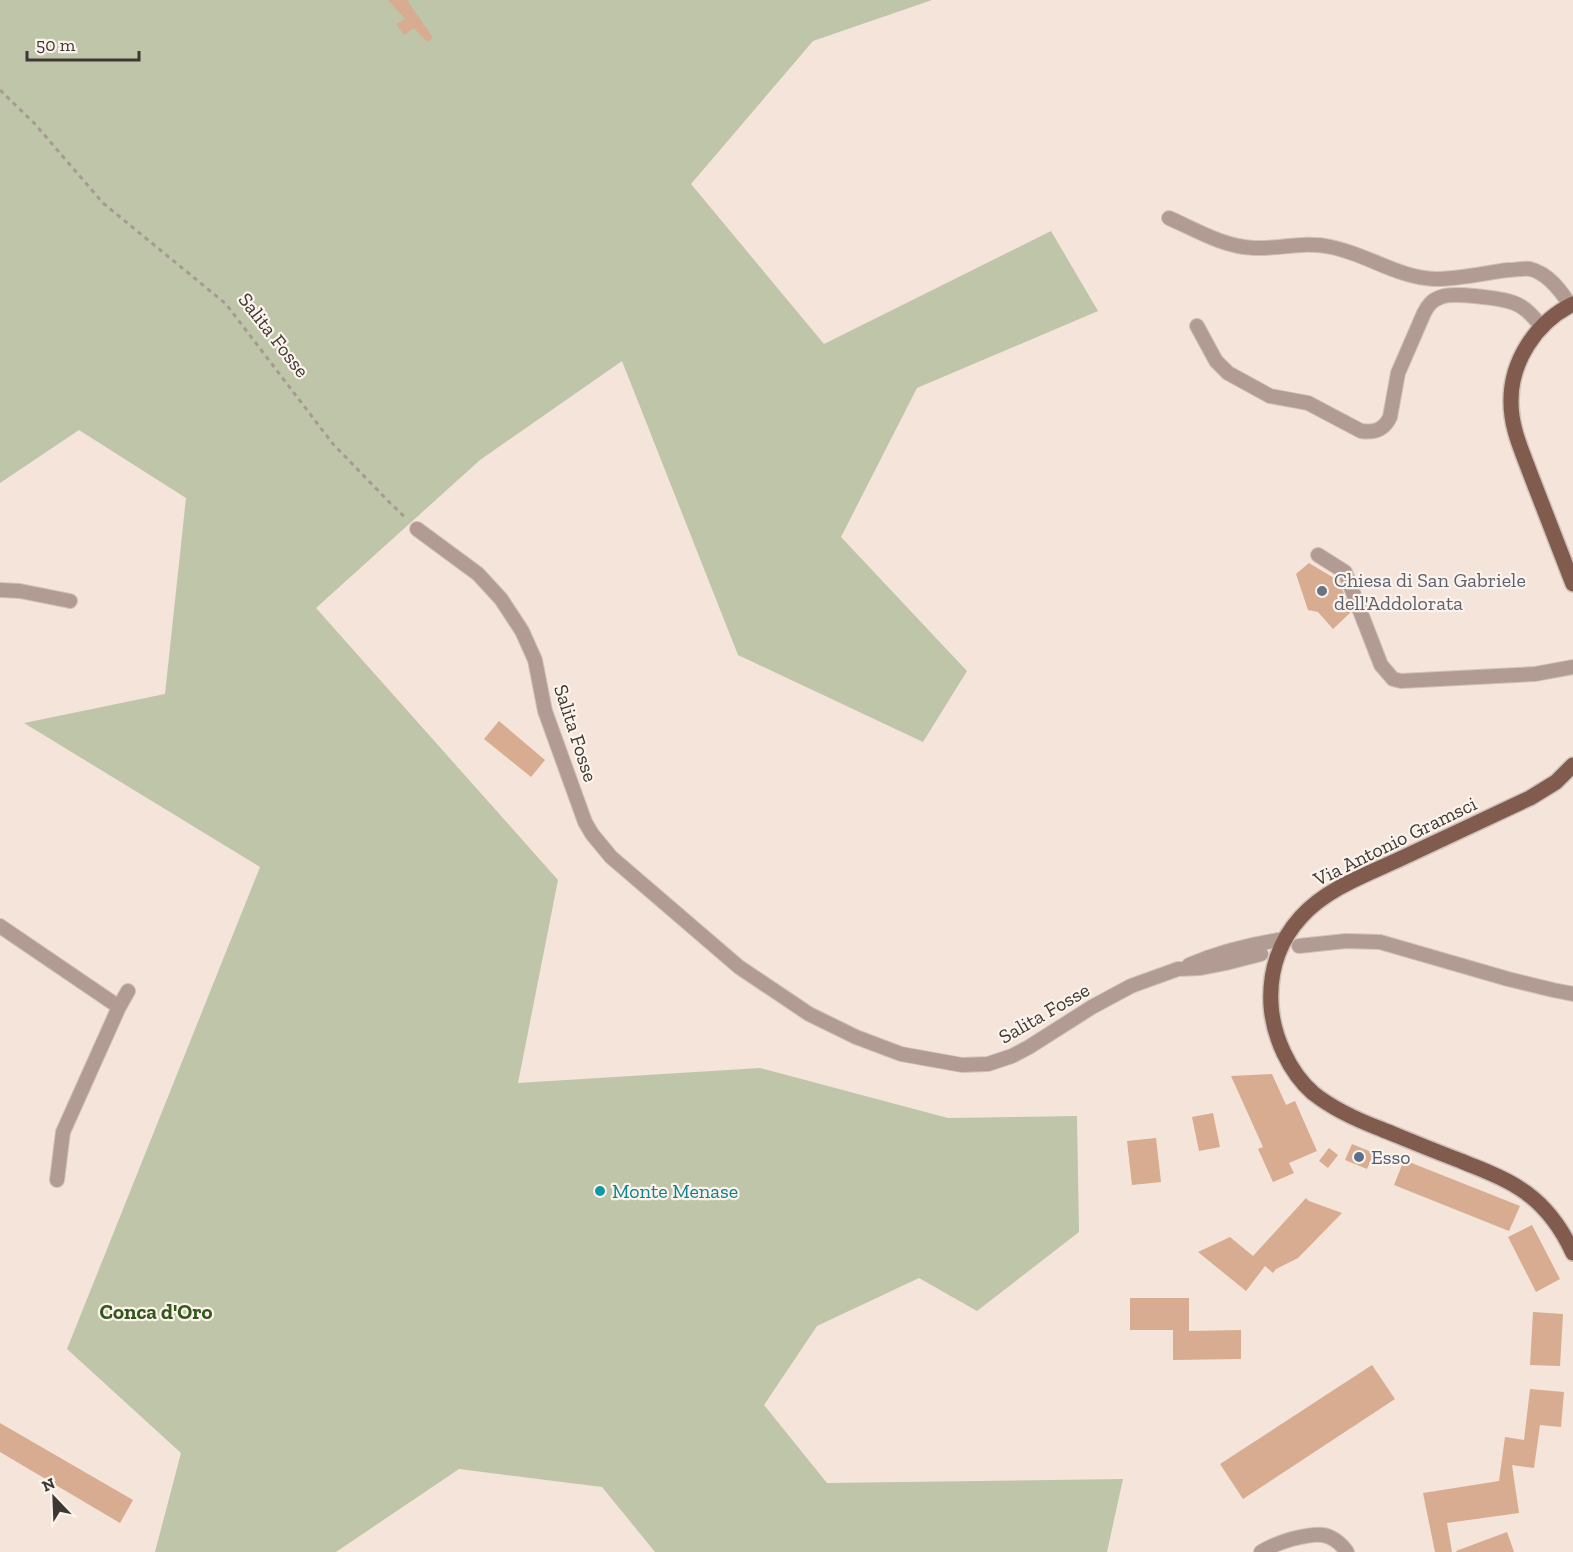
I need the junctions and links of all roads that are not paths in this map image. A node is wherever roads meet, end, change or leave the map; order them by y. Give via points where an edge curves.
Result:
1 (1169, 218) dead end
2 (1571, 305) edge
3 (1197, 326) dead end
4 (1542, 327) junction
5 (417, 529) road end
6 (1318, 555) dead end
7 (1573, 584) edge
8 (0, 590) edge
9 (70, 601) dead end
10 (1573, 667) edge
11 (1573, 765) edge
12 (0, 926) edge
13 (1292, 942) junction
14 (1261, 954) dead end
15 (1178, 969) junction
16 (128, 991) dead end
17 (1573, 994) edge
18 (119, 1007) junction
19 (57, 1180) dead end
20 (1573, 1253) edge
21 (1261, 1552) edge
22 (1347, 1552) edge

1 - 2 street via 1238,247 1324,245 1424,278 1530,269 1543,274
2 - 4 main road
3 - 4 street via 1216,361 1228,373 1270,396 1308,403 1369,432 1388,423 1398,374 1435,299 1450,294 1514,303
4 - 7 main road via 1515,371 1512,416
5 - 15 street, Salita Fosse via 478,574 518,624 533,654 545,711 585,822 601,845 739,967 809,1014 901,1054 974,1066 1012,1056 1131,986
6 - 10 street via 1345,572 1381,665 1392,680 1535,674
8 - 9 street
11 - 13 main road, Via Antonio Gramsci via 1544,791 1338,889 1302,916
12 - 18 street
13 - 15 street via 1248,945
13 - 17 street via 1380,942
13 - 20 main road, Via Antonio Gramsci via 1278,954 1272,976 1272,1012 1283,1049 1307,1086 1336,1109 1520,1189 1553,1219
14 - 15 street, Salita Fosse via 1201,968
16 - 18 street
18 - 19 street via 63,1132
21 - 22 street via 1277,1543 1317,1533 1332,1537

